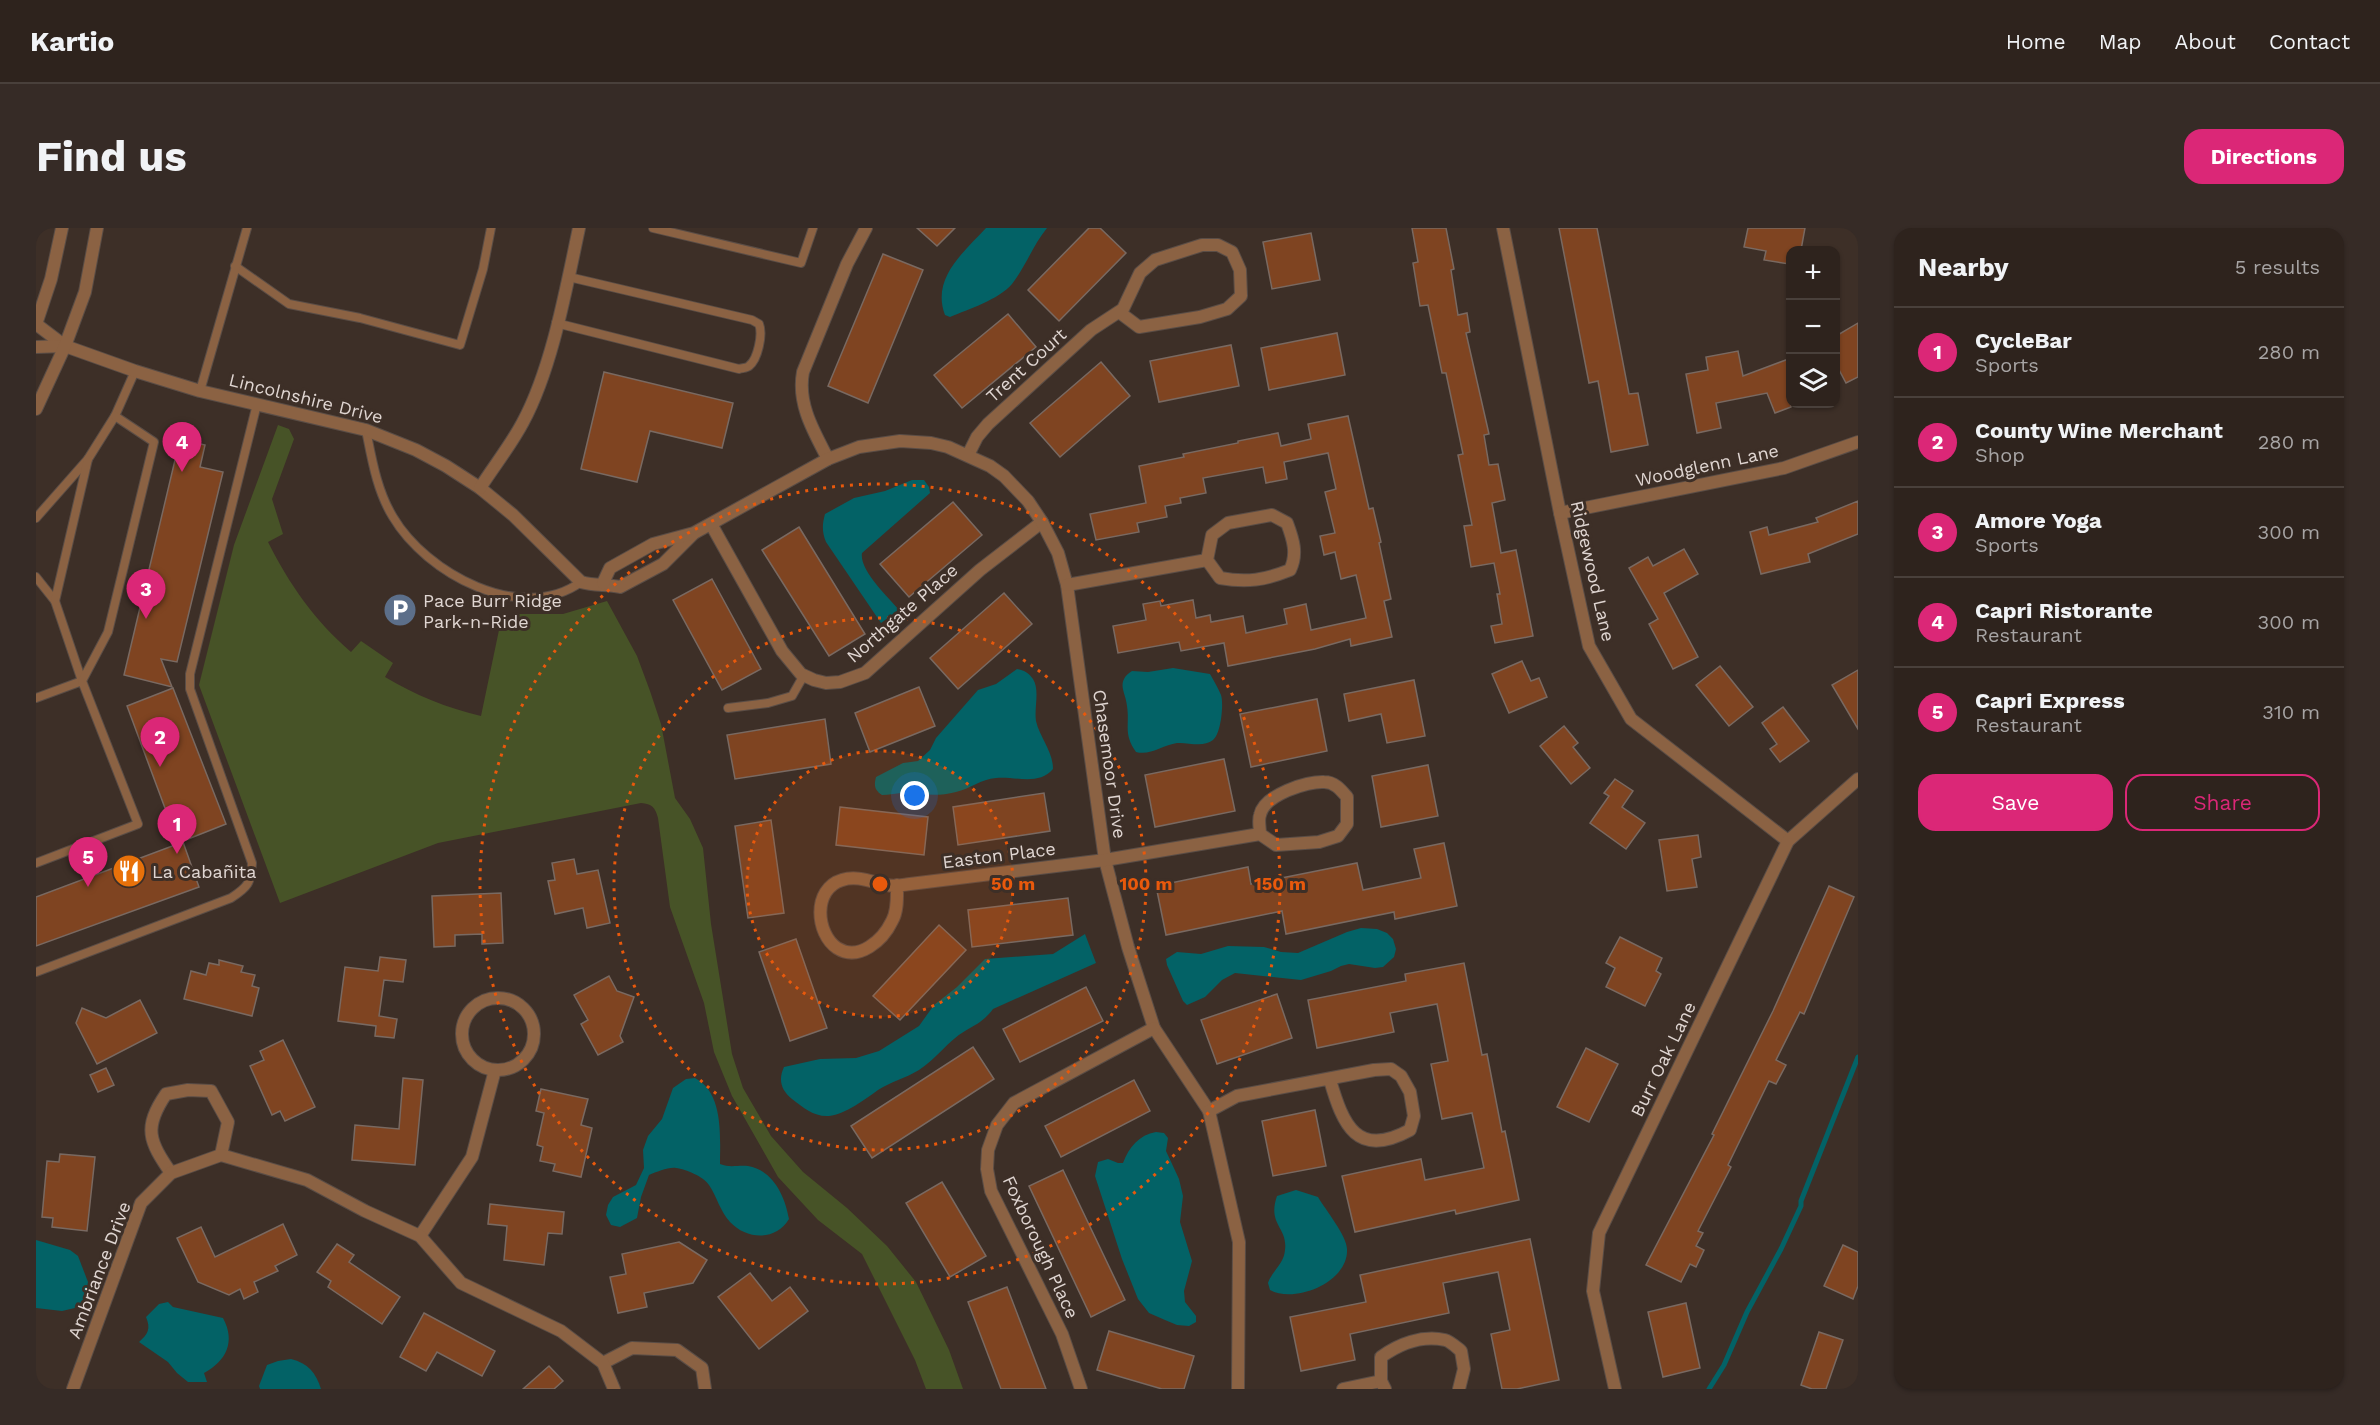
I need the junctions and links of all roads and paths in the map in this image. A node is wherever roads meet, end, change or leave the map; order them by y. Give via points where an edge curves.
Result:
1 (62, 228) edge
2 (97, 228) edge
3 (247, 228) edge
4 (491, 228) edge
5 (579, 228) edge
6 (652, 228) edge
7 (813, 228) edge
8 (866, 228) edge
9 (1503, 228) edge
10 (235, 266) junction
11 (568, 277) junction
12 (1119, 312) junction
13 (556, 323) junction
14 (36, 324) edge
15 (65, 346) junction
16 (36, 347) edge
17 (135, 371) junction
18 (200, 391) junction
19 (257, 404) junction
20 (36, 409) edge
21 (115, 416) junction
22 (366, 430) junction
23 (1858, 442) edge
24 (968, 455) junction
25 (88, 459) junction
26 (828, 459) junction
27 (480, 488) junction
28 (1560, 513) junction
29 (36, 518) edge
30 (1042, 522) junction
31 (711, 524) junction
32 (694, 533) junction
33 (1207, 560) junction
34 (36, 577) edge
35 (581, 582) junction
36 (603, 583) junction
37 (1067, 585) junction
38 (55, 601) junction
39 (804, 675) junction
40 (82, 681) junction
41 (36, 698) edge
42 (728, 708) dead end
43 (1858, 779) edge
44 (1260, 834) junction
45 (1788, 841) junction
46 (1105, 860) junction
47 (36, 863) edge
48 (897, 885) junction
49 (36, 972) edge
50 (1154, 1028) junction
51 (495, 1070) junction
52 (1330, 1080) junction
53 (1209, 1111) junction
54 (221, 1155) junction
55 (171, 1173) junction
56 (420, 1236) junction
57 (603, 1363) junction
58 (1383, 1385) edge
59 (73, 1389) edge
60 (614, 1389) edge
61 (705, 1389) edge
62 (1081, 1389) edge
63 (1238, 1389) edge
64 (1343, 1389) edge
65 (1459, 1389) edge
66 (1615, 1389) edge

1 - 14 street
2 - 15 street via 85,292
3 - 10 lane
4 - 10 lane via 460,345 289,304
5 - 11 street
6 - 7 lane via 801,263
8 - 26 street via 847,264 801,383 807,414
9 - 28 street, Ridgewood Lane
10 - 18 lane
11 - 13 street
11 - 13 lane via 752,320 759,324 761,336 753,361 740,369
12 - 12 street, Trent Court via 1140,273 1155,260 1202,245 1218,245 1232,252 1240,270 1241,296 1227,309 1139,327
12 - 24 street, Trent Court via 1091,330 988,423
13 - 27 street via 545,369 526,415
14 - 15 street, Lincolnshire Drive
15 - 16 street, Lincolnshire Drive
15 - 17 street, Lincolnshire Drive
15 - 20 street
17 - 18 street, Lincolnshire Drive
17 - 21 lane
18 - 19 street, Lincolnshire Drive
19 - 22 street, Lincolnshire Drive
19 - 49 lane via 190,674 190,689 252,863 246,888 231,898
21 - 25 lane
21 - 40 lane via 154,442 108,632
22 - 27 street, Lincolnshire Drive via 416,450
22 - 35 lane via 378,486 393,518 404,533 452,575 485,590 536,599 568,591
23 - 28 street, Woodglenn Lane via 1784,468
24 - 26 street, Chasemoor Drive via 931,443 900,441 859,447
24 - 30 street, Chasemoor Drive via 1004,476
25 - 29 lane
25 - 38 lane
26 - 31 street, Chasemoor Drive
27 - 35 street, Lincolnshire Drive
28 - 45 street, Ridgewood Lane via 1590,646 1630,719
30 - 37 street, Chasemoor Drive via 1058,554
30 - 39 street, Northgate Place via 980,570 865,673 833,682
31 - 32 street, Chasemoor Drive
31 - 39 street via 782,651
32 - 36 street, Chasemoor Drive via 635,553 610,568
32 - 36 street, Chasemoor Drive via 663,564 620,587
33 - 33 street via 1212,535 1228,524 1272,515 1287,523 1295,559 1290,570 1267,579 1238,581 1220,578
33 - 37 street
34 - 38 lane
35 - 36 street
37 - 46 street, Chasemoor Drive
38 - 40 lane
39 - 42 lane via 792,696
40 - 41 lane
40 - 47 lane via 138,824
43 - 45 street, Burr Oak Lane
44 - 44 street via 1276,845 1319,842 1338,836 1347,824 1347,797 1337,786 1325,782 1301,785 1279,794 1264,806
44 - 46 street, Easton Place
45 - 66 street, Burr Oak Lane via 1599,1233 1593,1291
46 - 48 street, Easton Place
46 - 50 street, Chasemoor Drive
48 - 48 street, Easton Place via 862,878 842,880 826,889 820,905 829,940 838,949 858,952 875,944 893,920
50 - 53 street, Chasemoor Drive
50 - 62 street, Foxborough Place via 1014,1103 997,1125 988,1150 990,1191 1062,1334
51 - 51 street via 509,1069 521,1062 534,1038 533,1023 526,1011 502,998 488,999 475,1006 462,1031 463,1045 470,1057
51 - 56 street via 472,1157
52 - 52 street via 1391,1069 1401,1076 1410,1092 1414,1116 1410,1130 1395,1138 1374,1140 1353,1132 1340,1113
52 - 53 street via 1237,1096
53 - 63 street, Chasemoor Drive via 1239,1242
54 - 55 street, Ambriance Drive
54 - 55 street via 228,1122 211,1091 166,1094 153,1113 150,1132
54 - 56 street via 307,1180
55 - 59 street, Ambriance Drive via 141,1203
56 - 57 street via 461,1283 561,1331
57 - 60 street
57 - 61 street via 632,1348 677,1350 702,1368
58 - 64 street
58 - 65 street via 1381,1357 1415,1340 1446,1340 1461,1351 1464,1369

